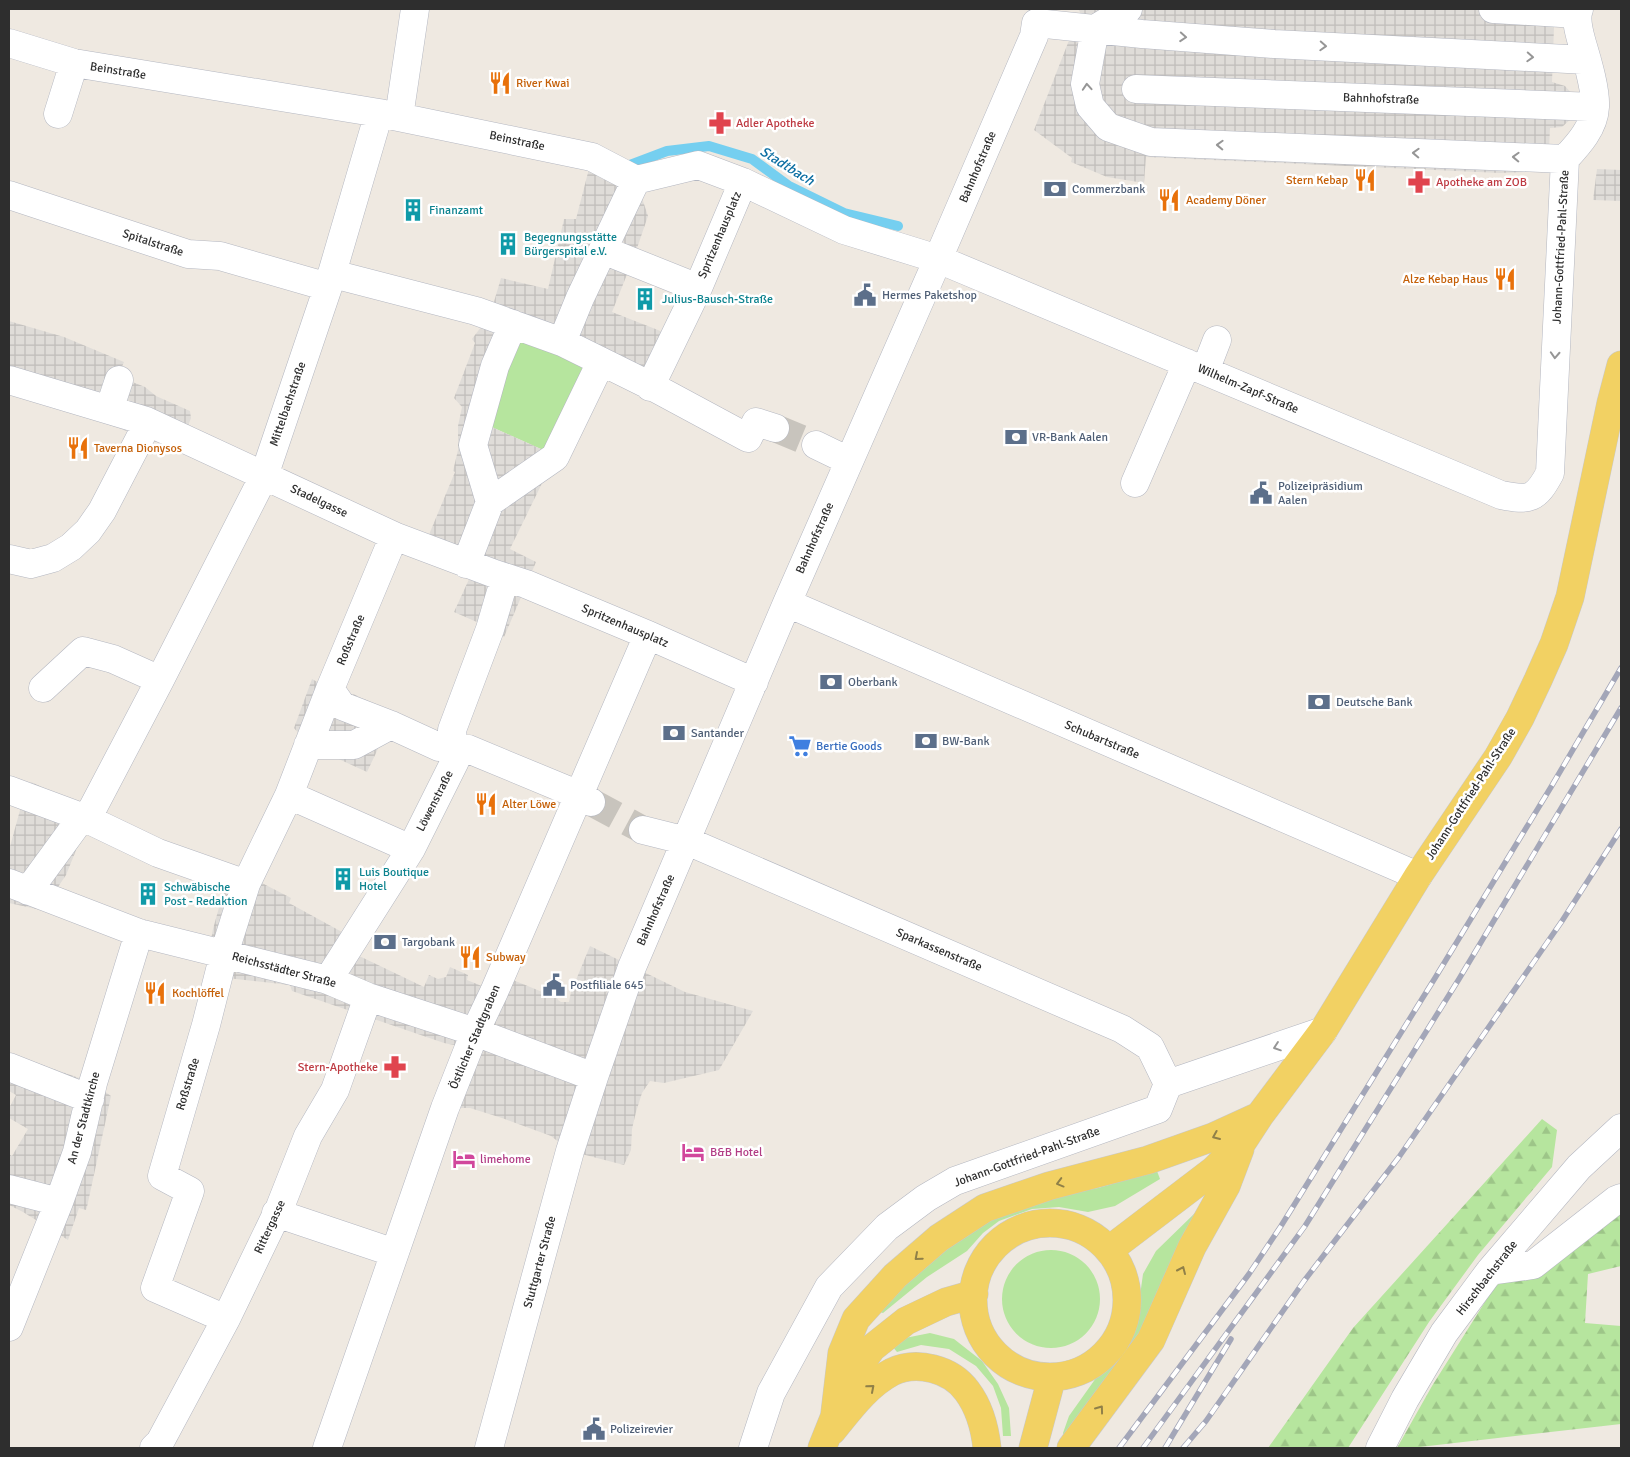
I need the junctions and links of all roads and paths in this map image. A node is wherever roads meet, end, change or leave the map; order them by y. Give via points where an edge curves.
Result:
1 (415, 9) edge
2 (1128, 9) edge
3 (1493, 9) edge
4 (1028, 16) edge
5 (1578, 18) edge
6 (1095, 29) junction
7 (9, 43) edge
8 (1587, 60) junction
9 (74, 64) junction
10 (1136, 89) dead end
11 (1595, 107) junction
12 (58, 114) dead end
13 (389, 115) junction
14 (1565, 159) junction
15 (636, 180) junction
16 (743, 182) junction
17 (9, 195) edge
18 (603, 250) junction
19 (938, 259) junction
20 (330, 280) junction
21 (698, 288) junction
22 (502, 319) junction
23 (1217, 340) dead end
24 (562, 342) junction
25 (601, 362) junction
26 (1621, 365) edge
27 (1196, 367) junction
28 (9, 380) edge
29 (119, 380) dead end
30 (650, 387) junction
31 (109, 410) junction
32 (146, 421) junction
33 (775, 428) tunnel mouth
34 (816, 445) tunnel mouth
35 (849, 461) junction
36 (1550, 473) joint
37 (264, 476) junction
38 (1135, 483) dead end
39 (490, 502) junction
40 (394, 536) junction
41 (9, 559) edge
42 (466, 564) junction
43 (500, 576) junction
44 (787, 603) junction
45 (648, 635) junction
46 (160, 680) junction
47 (754, 682) junction
48 (44, 688) dead end
49 (330, 689) junction
50 (392, 725) junction
51 (308, 745) junction
52 (453, 747) junction
53 (9, 790) edge
54 (289, 795) junction
55 (585, 798) junction
56 (85, 818) junction
57 (643, 830) tunnel mouth
58 (687, 841) junction
59 (411, 849) junction
60 (1418, 876) junction
61 (246, 884) junction
62 (19, 887) edge
63 (139, 933) junction
64 (224, 954) junction
65 (328, 980) junction
66 (368, 997) junction
67 (1323, 1031) junction
68 (474, 1032) junction
69 (9, 1067) edge
70 (594, 1077) junction
71 (1168, 1084) junction
72 (90, 1099) junction
73 (1260, 1115) junction
74 (1621, 1128) edge
75 (1243, 1142) junction
76 (9, 1189) edge
77 (1621, 1198) edge
78 (59, 1202) junction
79 (281, 1204) junction
80 (395, 1250) junction
81 (1109, 1250) junction
82 (1490, 1271) junction
83 (974, 1294) junction
84 (226, 1319) junction
85 (9, 1327) edge
86 (1052, 1377) junction
87 (828, 1436) edge
88 (154, 1448) edge
89 (326, 1448) edge
90 (489, 1448) edge
91 (753, 1448) edge
92 (987, 1448) edge
93 (1033, 1448) edge
94 (1071, 1448) edge
95 (1380, 1448) edge

1 - 13 street, Mittelbachstraße
2 - 6 street
3 - 5 street
4 - 6 street
4 - 19 street, Bahnhofstraße via 1034,36
5 - 8 street, Johann-Gottfried-Pahl-Straße
6 -> 8 street via 1274,44
14 -> 6 street via 1151,142 1108,127 1090,106 1085,84
7 - 9 street, Beinstraße
8 - 11 street, Johann-Gottfried-Pahl-Straße
9 - 12 street, Beinstraße
9 - 13 street, Beinstraße
10 - 11 street, Bahnhofstraße
11 - 14 street, Johann-Gottfried-Pahl-Straße via 1590,126
13 - 15 street, Beinstraße via 592,157
13 - 20 street, Mittelbachstraße
14 -> 36 street, Johann-Gottfried-Pahl-Straße
15 - 16 street via 698,165
15 - 18 street
16 - 19 street via 844,230
16 - 21 street, Spritzenhausplatz
17 - 20 street, Spitalstraße via 188,254 220,256
18 - 21 street, Spritzenhausplatz
18 - 24 street
19 - 27 street, Wilhelm-Zapf-Straße
19 - 35 street, Bahnhofstraße
20 - 22 street, Spitalstraße
20 - 37 street, Mittelbachstraße
21 - 30 street, Spritzenhausplatz
22 - 24 street
22 - 39 street via 495,366 473,445
23 - 27 street
24 - 25 street
25 - 30 street
25 - 39 street via 560,458
26 - 60 main road, Johann-Gottfried-Pahl-Straße via 1610,403 1570,597 1554,644 1498,757
27 - 36 street, Wilhelm-Zapf-Straße via 1501,495 1531,496 1541,490
27 - 38 street
28 - 31 street, Stadelgasse
29 - 31 street
30 - 33 street via 748,438 756,422
31 - 32 street, Stadelgasse
32 - 37 street, Stadelgasse
32 - 41 street via 102,511 88,532 53,558 32,564
34 - 35 street
35 - 44 street, Bahnhofstraße
37 - 40 street, Stadelgasse
37 - 46 street, Mittelbachstraße
39 - 42 street
40 - 42 street, Stadelgasse
40 - 49 street, Roßstraße
42 - 43 street, Stadelgasse
43 - 45 street, Spritzenhausplatz
43 - 52 street, Löwenstraße via 490,628 452,730
44 - 47 street, Bahnhofstraße
44 - 60 street, Schubartstraße
45 - 47 street, Spritzenhausplatz
45 - 55 street, Östlicher Stadtgraben
46 - 48 street via 113,659 83,651
46 - 56 street, Mittelbachstraße
47 - 58 street, Bahnhofstraße
49 - 50 street via 342,706
49 - 51 street, Roßstraße
50 - 51 street via 354,745
50 - 52 street via 439,747
51 - 54 street, Roßstraße
52 - 55 street via 468,749
52 - 59 street, Löwenstraße via 455,762
53 - 56 street
54 - 59 street
54 - 61 street, Roßstraße
55 - 68 street, Östlicher Stadtgraben
56 - 61 street via 158,853
56 - 62 street, Reichsstädter Straße
57 - 58 street
58 - 70 street, Bahnhofstraße via 632,967
58 - 71 street, Sparkassenstraße via 1122,1030 1150,1047
59 - 65 street, Löwenstraße
60 - 67 main road, Johann-Gottfried-Pahl-Straße
61 - 64 street, Roßstraße
62 - 63 street, Reichsstädter Straße
63 - 64 street, Reichsstädter Straße
63 - 72 street, An der Stadtkirche
64 - 65 street, Reichsstädter Straße
64 - 84 street, Roßstraße via 162,1176 190,1191 155,1288
65 - 66 street, Reichsstädter Straße
66 - 68 street, Reichsstädter Straße
66 - 79 street, Rittergasse via 335,1090 308,1136
67 -> 71 street
67 - 73 main road, Johann-Gottfried-Pahl-Straße
68 - 70 street, Reichsstädter Straße
68 - 80 street, Östlicher Stadtgraben
69 - 72 street
70 - 90 street, Stuttgarter Straße via 570,1151
71 - 91 street, Johann-Gottfried-Pahl-Straße via 1158,1109 955,1181 887,1227 829,1287 771,1393
72 - 78 street, An der Stadtkirche via 77,1152
73 - 75 main road, Johann-Gottfried-Pahl-Straße
73 -> 87 main road via 1213,1137 1148,1160 1049,1186 985,1208 939,1238 895,1276 856,1319 842,1352
74 - 82 street, Hirschbachstraße via 1579,1168
75 - 81 main road, Johann-Gottfried-Pahl-Straße via 1214,1170
94 -> 75 main road via 1151,1340 1192,1248 1226,1186
76 - 78 street
77 - 82 street via 1532,1265
78 - 85 street, An der Stadtkirche
79 - 80 street via 383,1249
79 - 84 street, Rittergasse
80 - 89 street, Östlicher Stadtgraben
81 - 83 main road via 1076,1227 1036,1224 1017,1230 987,1257 978,1275
81 - 86 main road via 1121,1268 1127,1289 1127,1311 1121,1332 1094,1364 1074,1374
82 - 95 street, Hirschbachstraße via 1444,1333
83 - 86 main road via 974,1313 980,1330 1001,1360 1034,1375
83 - 87 main road via 946,1302 906,1321 872,1348 850,1378
84 - 88 street, Rittergasse
86 - 93 main road
87 -> 92 main road via 856,1402 882,1379 893,1372 920,1366 949,1375 968,1392 985,1430

